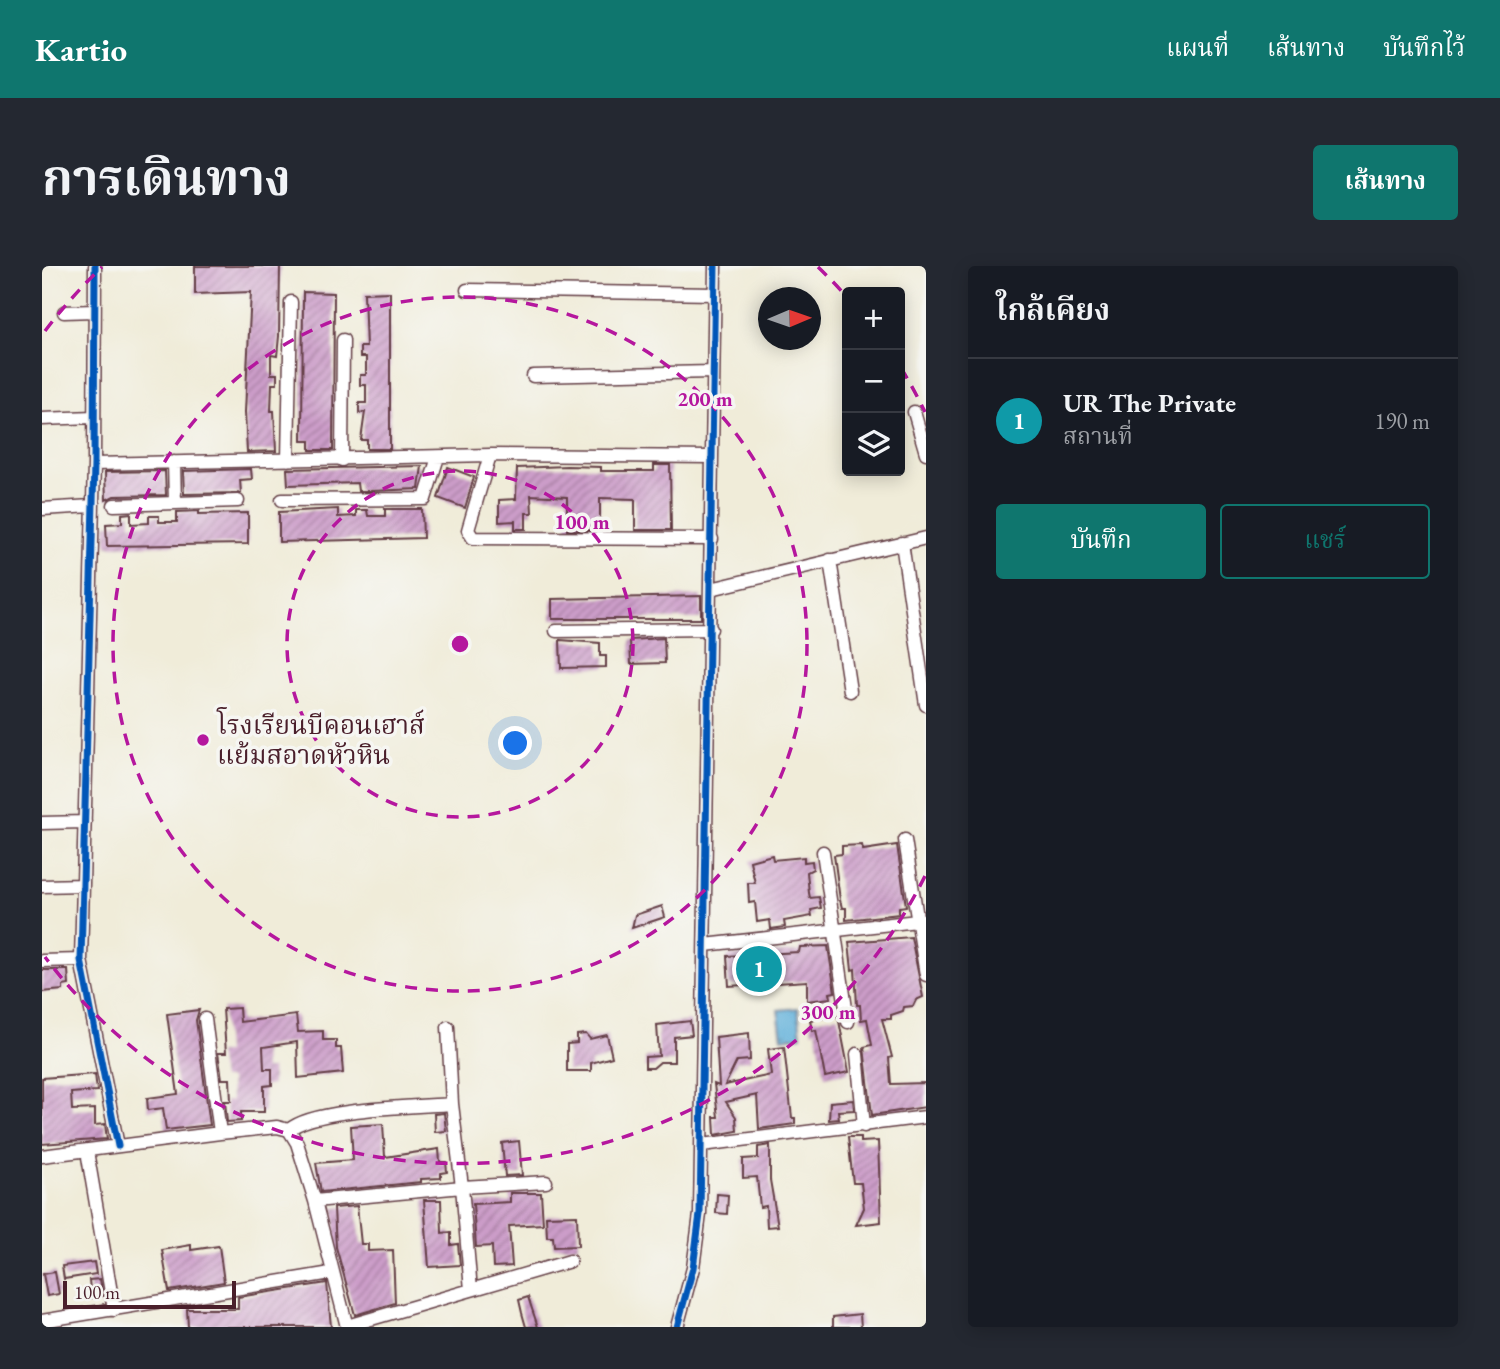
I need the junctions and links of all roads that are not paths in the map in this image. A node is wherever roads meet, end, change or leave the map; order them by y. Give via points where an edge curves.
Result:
1 (95, 266) edge
2 (715, 266) edge
3 (467, 290) dead end
4 (715, 294) junction
5 (291, 302) dead end
6 (93, 311) junction
7 (64, 312) dead end
8 (344, 340) dead end
9 (712, 372) junction
10 (533, 376) dead end
11 (914, 412) dead end
12 (93, 418) junction
13 (42, 419) edge
14 (926, 453) edge
15 (490, 455) junction
16 (438, 457) junction
17 (711, 457) junction
18 (288, 460) junction
19 (342, 460) junction
20 (174, 462) junction
21 (94, 464) junction
22 (282, 500) dead end
23 (238, 501) dead end
24 (175, 503) junction
25 (114, 505) dead end
26 (92, 506) junction
27 (42, 509) edge
28 (926, 538) edge
29 (712, 539) junction
30 (902, 543) junction
31 (830, 560) junction
32 (711, 589) junction
33 (711, 629) junction
34 (556, 631) dead end
35 (850, 691) dead end
36 (926, 705) edge
37 (85, 822) junction
38 (42, 823) edge
39 (905, 840) dead end
40 (823, 852) dead end
41 (83, 885) junction
42 (42, 886) edge
43 (922, 921) edge
44 (835, 931) junction
45 (705, 945) junction
46 (81, 960) junction
47 (42, 961) edge
48 (926, 975) edge
49 (205, 1019) dead end
50 (848, 1022) dead end
51 (448, 1027) dead end
52 (857, 1054) dead end
53 (452, 1104) junction
54 (926, 1117) edge
55 (864, 1126) junction
56 (289, 1130) junction
57 (220, 1133) junction
58 (702, 1145) junction
59 (118, 1146) junction
60 (87, 1152) junction
61 (42, 1156) edge
62 (545, 1182) dead end
63 (462, 1187) junction
64 (315, 1201) junction
65 (570, 1261) dead end
66 (331, 1273) junction
67 (471, 1290) junction
68 (114, 1310) junction
69 (42, 1321) edge
70 (347, 1326) edge
71 (677, 1327) edge

1 - 6 street
2 - 4 street
3 - 4 street
4 - 9 street
5 - 18 street
6 - 7 street
6 - 12 street
8 - 19 street
9 - 10 street
9 - 17 street
11 - 14 street
12 - 13 street
12 - 21 street
15 - 16 street
15 - 17 street
15 - 29 street via 468,530 473,538
16 - 19 street
16 - 22 street via 425,499
17 - 29 street
18 - 19 street
18 - 20 street
20 - 21 street
20 - 24 street
21 - 26 street
23 - 24 street
24 - 25 street
26 - 27 street
26 - 37 street
28 - 30 street
29 - 32 street
30 - 31 street
30 - 36 street
31 - 32 street
31 - 35 street
32 - 33 street
33 - 34 street
33 - 45 street
37 - 38 street
37 - 41 street
39 - 43 street
40 - 44 street
41 - 42 street
41 - 46 street
43 - 44 street
43 - 48 street
44 - 45 street
44 - 50 street
45 - 58 street
46 - 47 street
46 - 59 street
49 - 57 street
51 - 53 street
52 - 55 street
53 - 56 street via 328,1115 298,1122
53 - 63 street
54 - 55 street
55 - 58 street
56 - 57 street
56 - 64 street
57 - 59 street
58 - 71 street via 693,1268
59 - 60 street
60 - 61 street
60 - 68 street
62 - 63 street
63 - 64 street
63 - 67 street
64 - 66 street
65 - 67 street
66 - 68 street
66 - 70 street
67 - 70 street
68 - 69 street

